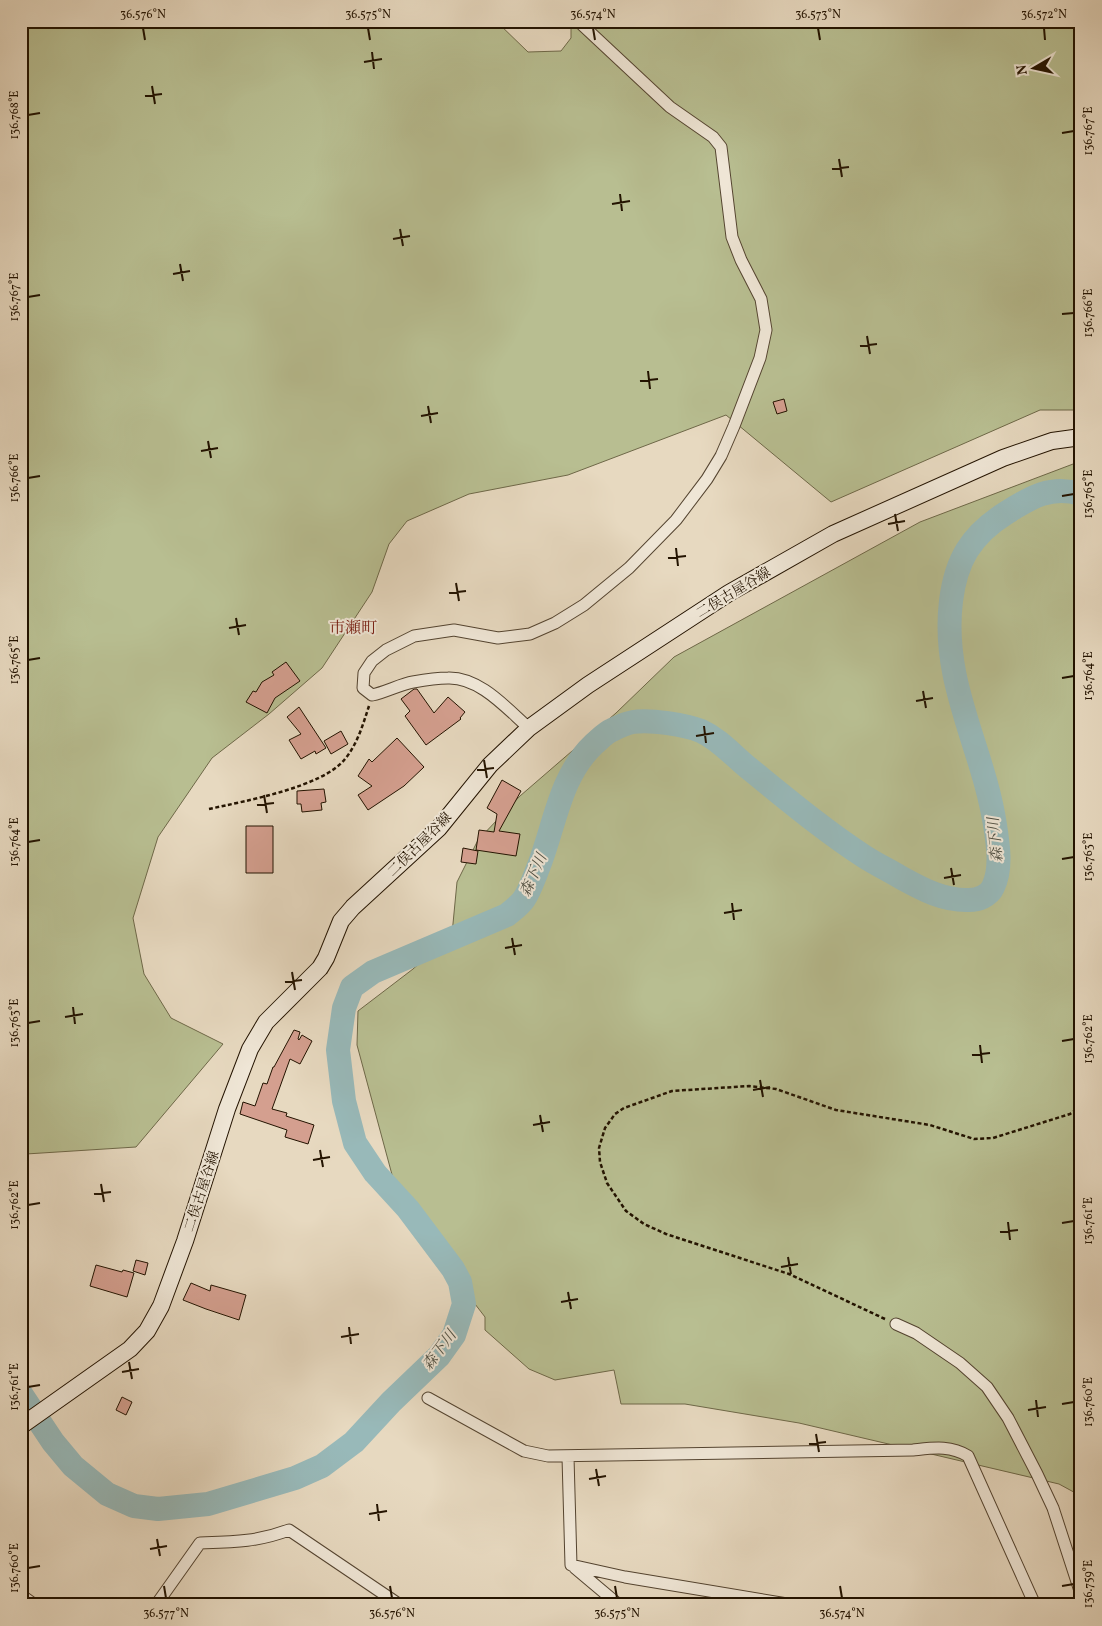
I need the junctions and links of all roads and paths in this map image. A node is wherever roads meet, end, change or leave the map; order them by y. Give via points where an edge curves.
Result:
1 (578, 21) edge
2 (1081, 437) edge
3 (372, 695) junction
4 (529, 728) junction
5 (209, 809) dead end
6 (1081, 1106) edge
7 (896, 1324) joint
8 (428, 1398) dead end
9 (21, 1426) edge
10 (568, 1457) junction
11 (571, 1565) junction
12 (1081, 1594) edge
13 (21, 1595) edge
14 (35, 1605) edge
15 (156, 1605) edge
16 (400, 1605) edge
17 (619, 1605) edge
18 (793, 1605) edge
19 (1035, 1605) edge

1 - 3 street via 670,107 713,137 720,147 732,237 761,299 766,330 760,358 731,433 707,480 676,520 629,568 584,605 530,634 498,638 454,630 414,636 372,661 364,673 363,688
2 - 4 main road, 二俣古屋谷線 via 1052,441 1003,458 833,534 729,593 588,685
3 - 4 street via 411,682 458,679 478,686
3 - 5 path via 357,740 344,760 320,778 295,788
4 - 9 main road, 二俣古屋谷線 via 490,765 439,828 353,907 341,921 320,968 266,1022 250,1049 227,1109 185,1241 161,1306 147,1331 130,1349
6 - 7 path via 1070,1114 993,1138 974,1139 930,1125 836,1110 776,1089 749,1086 672,1091 624,1108 605,1128 599,1148 607,1183 626,1211 644,1224 789,1274
7 - 12 street via 916,1333 960,1363 987,1387 1008,1418 1053,1508
8 - 10 street via 524,1451
10 - 11 street
10 - 19 street via 942,1447 959,1450 968,1456
11 - 17 street
11 - 18 street
13 - 14 street
15 - 16 street via 200,1543 232,1543 271,1537 289,1530

